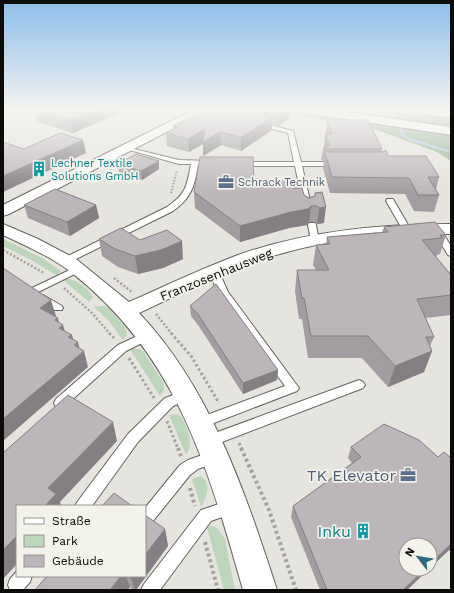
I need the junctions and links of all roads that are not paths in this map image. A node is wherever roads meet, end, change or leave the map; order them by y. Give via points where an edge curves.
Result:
1 (149, 138) edge
2 (292, 138) edge
3 (128, 148) junction
4 (195, 163) junction
5 (219, 164) edge
6 (235, 164) edge
7 (298, 164) junction
8 (342, 164) edge
9 (390, 201) dead end
10 (308, 210) edge
11 (3, 211) edge
12 (3, 229) edge
13 (444, 229) edge
14 (407, 230) junction
15 (451, 253) edge
16 (66, 270) junction
17 (214, 272) junction
18 (58, 308) dead end
19 (126, 311) junction
20 (154, 326) junction
21 (359, 385) dead end
22 (187, 395) junction
23 (49, 414) edge
24 (208, 440) junction
25 (84, 505) edge
26 (233, 506) junction
27 (148, 516) edge
28 (150, 590) edge
29 (260, 590) edge

1 - 3 street
2 - 7 lane
3 - 4 lane via 179,162
3 - 11 street
4 - 5 lane
4 - 16 lane via 187,196 178,204
6 - 7 lane
7 - 8 lane
7 - 10 lane
9 - 14 lane
12 - 16 street
13 - 14 street, Franzosenhausweg
13 - 15 lane
14 - 17 street, Franzosenhausweg via 314,233
16 - 18 lane via 30,289
16 - 19 street via 94,281
17 - 19 street, Franzosenhausweg
17 - 24 lane via 223,293 293,388
19 - 20 street
20 - 22 street via 165,358
20 - 23 lane via 122,348
21 - 24 lane
22 - 24 street
22 - 25 lane via 160,409 133,438
24 - 26 street
24 - 27 lane via 193,464 185,470
26 - 28 lane via 206,515 199,522
26 - 29 street

